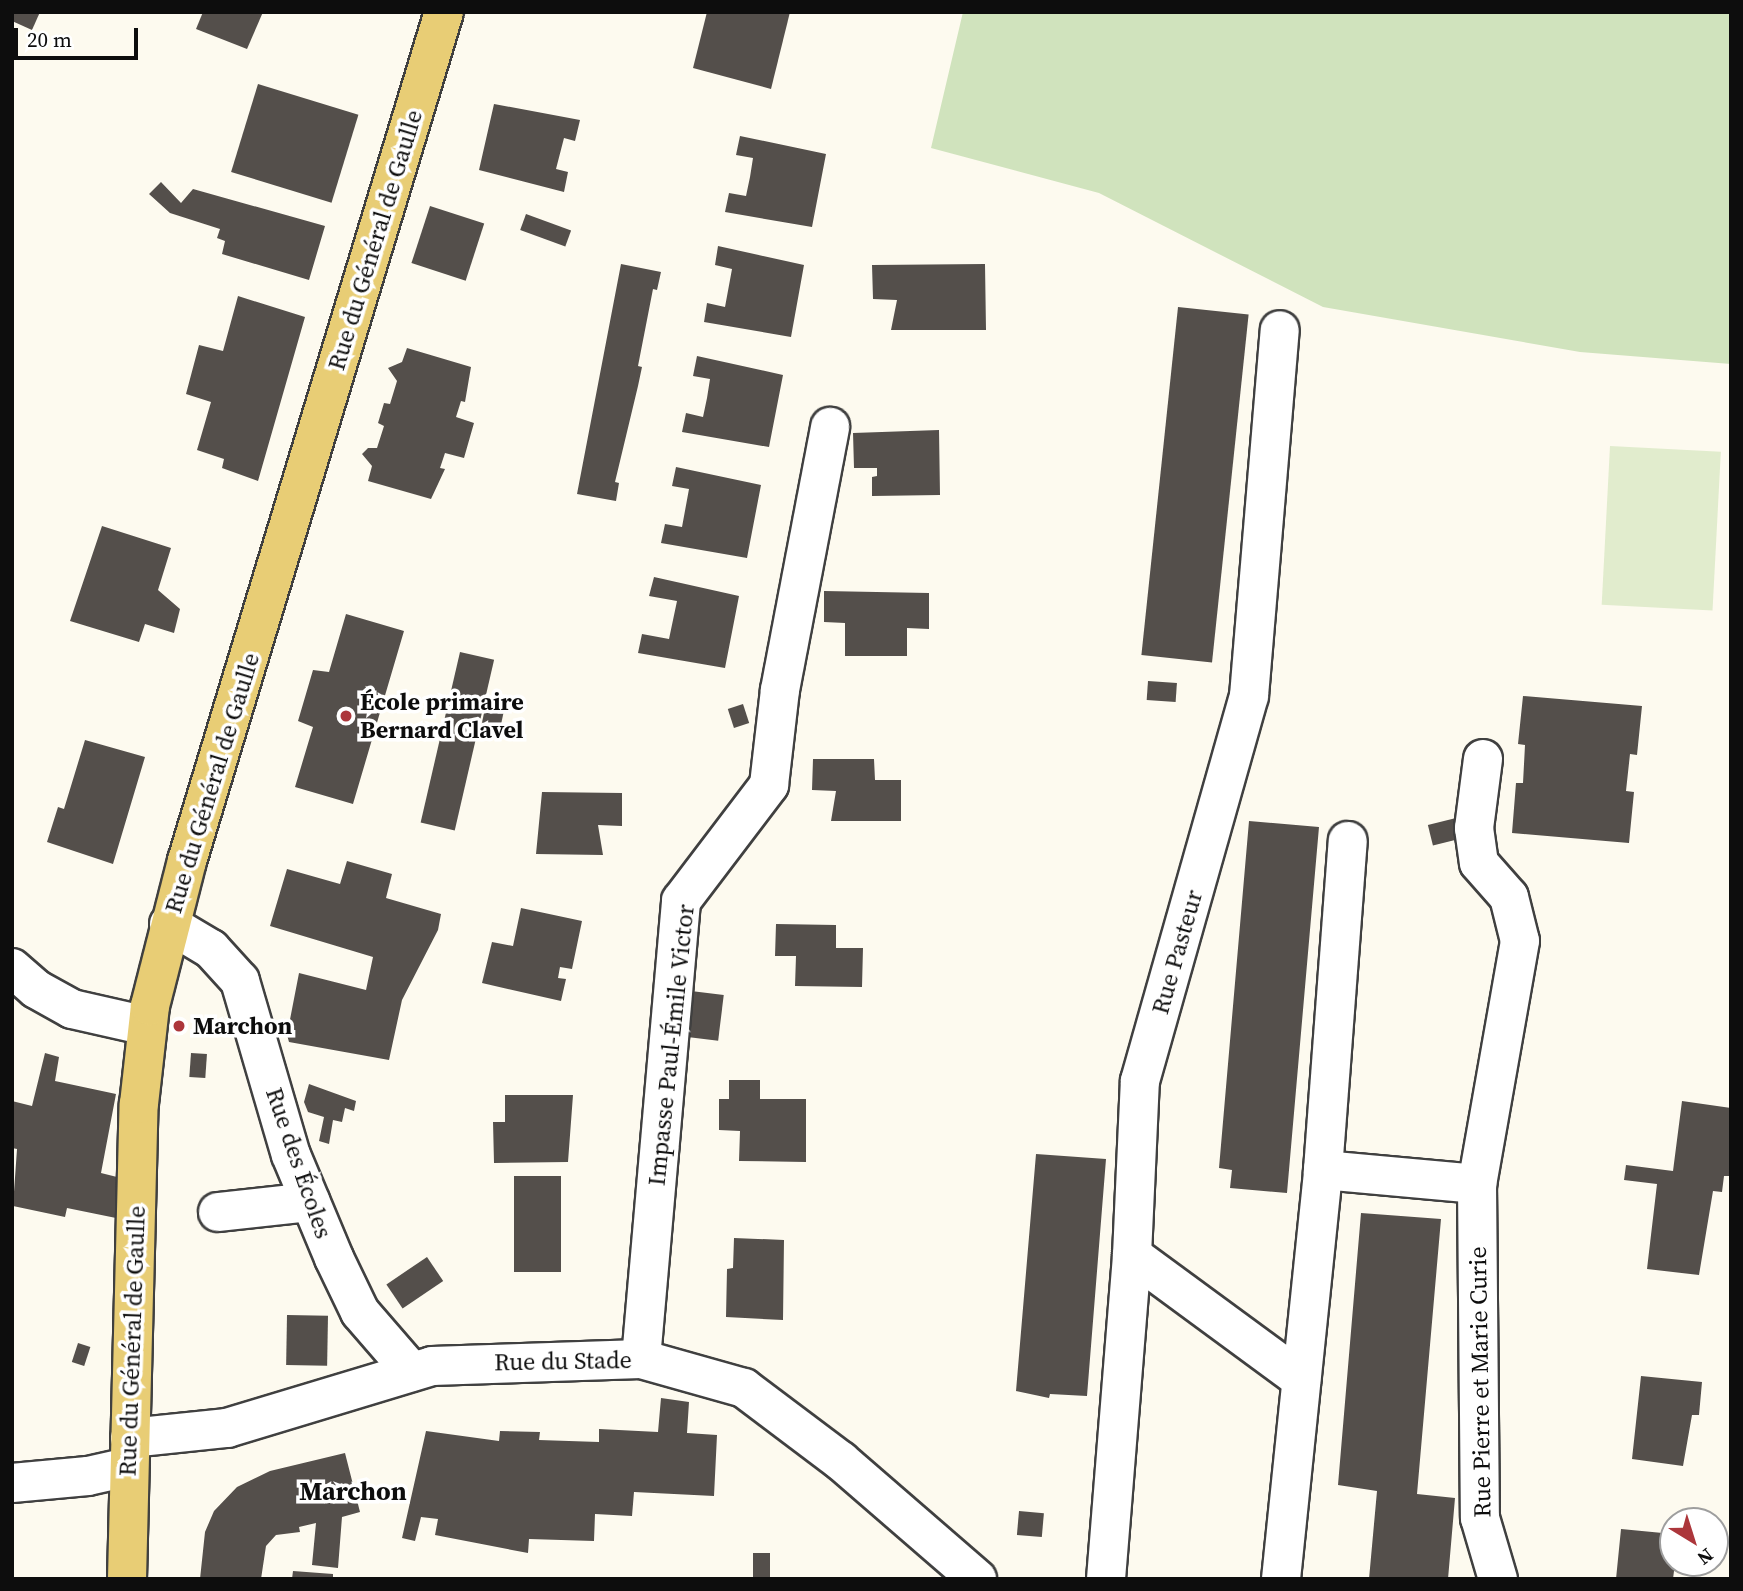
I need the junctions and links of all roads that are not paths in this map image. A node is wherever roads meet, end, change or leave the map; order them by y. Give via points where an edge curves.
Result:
1 (444, 12) edge
2 (1280, 330) dead end
3 (830, 427) dead end
4 (1483, 759) dead end
5 (1348, 841) dead end
6 (169, 924) junction
7 (12, 968) edge
8 (147, 1026) junction
9 (1323, 1170) junction
10 (1477, 1184) junction
11 (310, 1202) junction
12 (218, 1212) dead end
13 (1132, 1255) junction
14 (641, 1359) junction
15 (412, 1372) junction
16 (1301, 1379) junction
17 (129, 1452) junction
18 (12, 1483) edge
19 (127, 1579) edge
20 (977, 1579) edge
21 (1106, 1579) edge
22 (1281, 1579) edge
23 (1499, 1579) edge

1 - 6 main road, Rue du Général de Gaulle
2 - 13 street, Rue Pasteur via 1249,695 1140,1081
3 - 14 street, Impasse Paul-Émile Victor via 780,690 769,785 681,901
4 - 10 street, Rue Pierre et Marie Curie via 1474,828 1479,863 1509,897 1520,941
5 - 9 street
6 - 8 main road, Rue du Général de Gaulle
6 - 11 street, Rue des Écoles via 211,949 240,981 291,1154
7 - 8 street via 36,989 72,1009
8 - 17 main road, Rue du Général de Gaulle via 139,1104
9 - 10 street
9 - 16 street
10 - 23 street, Rue Pierre et Marie Curie via 1480,1518
11 - 12 street
11 - 15 street, Rue des Écoles via 360,1312
13 - 16 street
13 - 21 street, Rue Pasteur
14 - 15 street, Rue du Stade via 454,1363
14 - 20 street, Rue du Stade via 744,1388 841,1461
15 - 17 street, Rue du Stade
16 - 22 street
17 - 18 street, Rue du Stade via 88,1476
17 - 19 main road, Rue du Général de Gaulle

